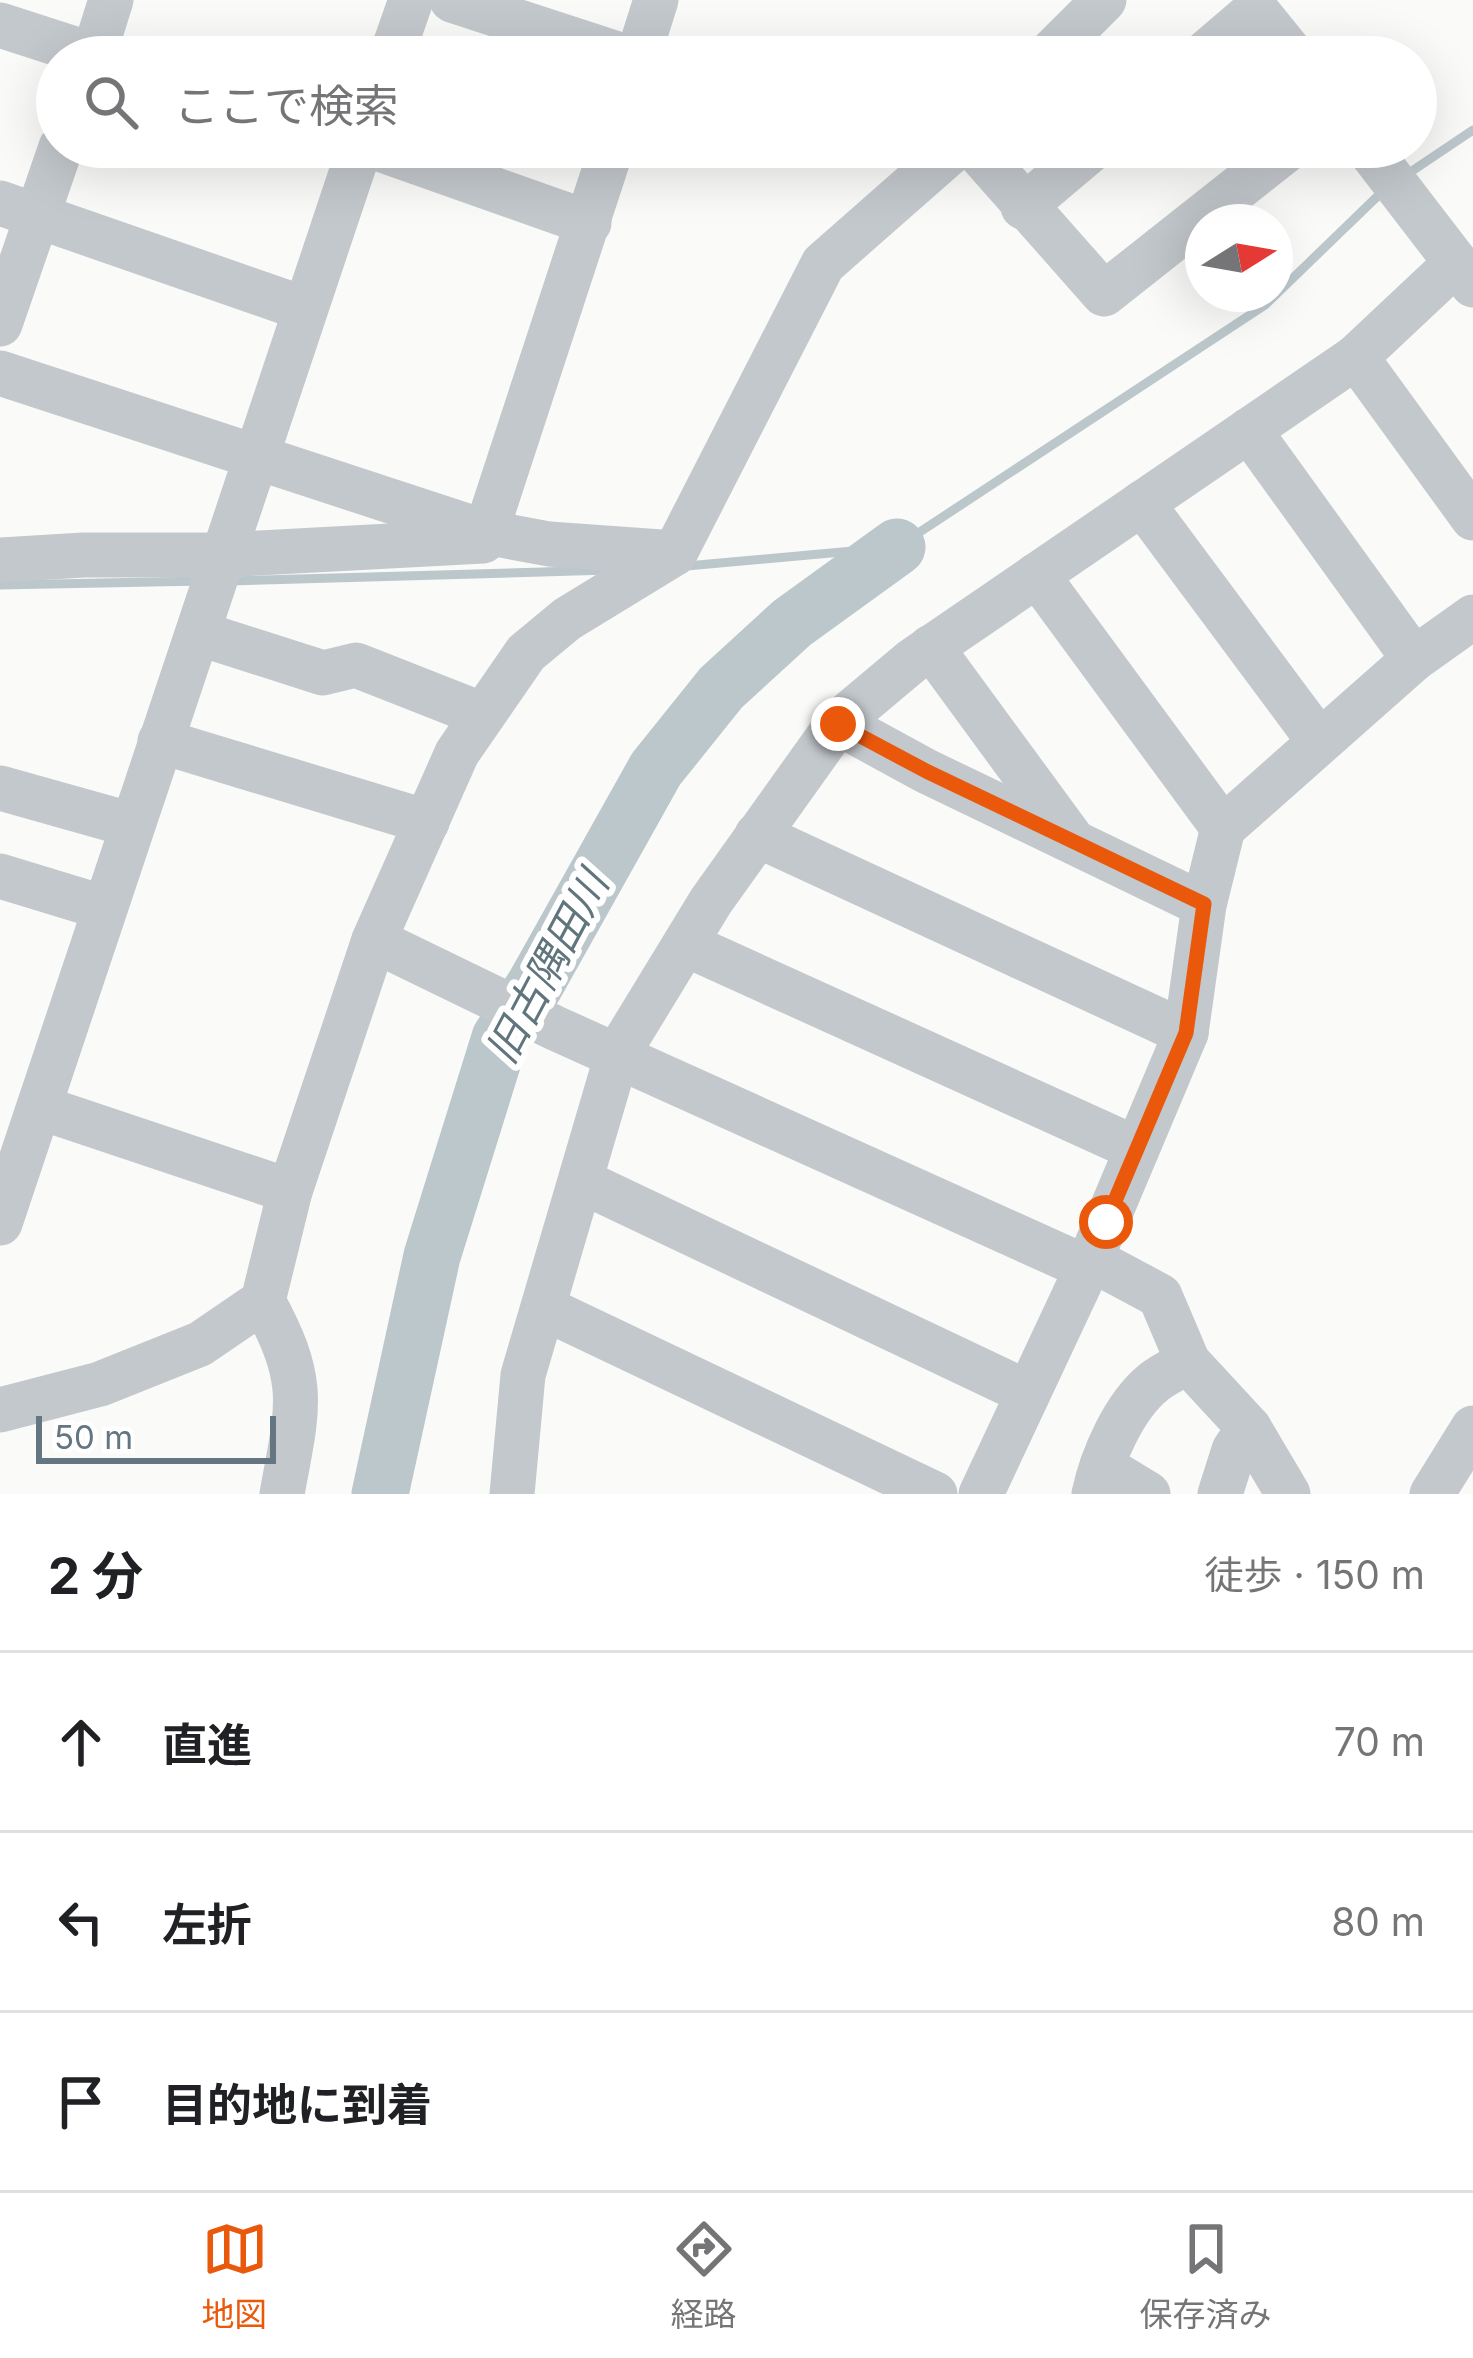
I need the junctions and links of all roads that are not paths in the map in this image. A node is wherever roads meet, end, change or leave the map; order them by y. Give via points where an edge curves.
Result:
1 (111, 0) edge
2 (412, 0) edge
3 (452, 0) edge
4 (656, 0) edge
5 (1104, 0) edge
6 (0, 25) edge
7 (101, 36) edge
8 (399, 36) edge
9 (562, 36) edge
10 (645, 36) edge
11 (1068, 36) edge
12 (1226, 36) edge
13 (1277, 36) edge
14 (36, 37) edge
15 (47, 168) edge
16 (353, 168) edge
17 (433, 168) edge
18 (606, 168) edge
19 (932, 168) edge
20 (991, 168) edge
21 (1069, 168) edge
22 (1263, 168) edge
23 (1383, 168) edge
24 (1023, 207) junction
25 (19, 209) edge
26 (590, 224) junction
27 (1465, 274) edge
28 (305, 309) junction
29 (0, 324) edge
30 (1356, 357) junction
31 (0, 373) edge
32 (1249, 430) junction
33 (254, 458) junction
34 (1142, 503) junction
35 (1473, 518) edge
36 (485, 532) junction
37 (675, 553) junction
38 (222, 555) junction
39 (0, 560) edge
40 (1037, 574) junction
41 (1473, 617) edge
42 (198, 633) junction
43 (931, 647) junction
44 (1414, 659) junction
45 (484, 715) junction
46 (838, 724) junction
47 (160, 741) junction
48 (1319, 741) junction
49 (0, 788) edge
50 (427, 823) junction
51 (133, 825) junction
52 (1223, 828) junction
53 (757, 835) junction
54 (1073, 842) junction
55 (0, 876) edge
56 (1204, 904) junction
57 (105, 908) junction
58 (374, 940) junction
59 (685, 944) junction
60 (1186, 1033) junction
61 (616, 1055) junction
62 (39, 1107) junction
63 (1137, 1149) junction
64 (581, 1181) junction
65 (290, 1192) junction
66 (2, 1212) edge
67 (1089, 1264) junction
68 (262, 1301) junction
69 (544, 1309) junction
70 (1188, 1362) junction
71 (1028, 1393) junction
72 (0, 1410) edge
73 (1249, 1428) junction
74 (1473, 1428) edge
75 (1098, 1480) edge
76 (909, 1488) edge
77 (282, 1494) edge
78 (512, 1494) edge
79 (981, 1494) edge
80 (1148, 1494) edge
81 (1220, 1494) edge
82 (1288, 1494) edge
83 (1432, 1494) edge

1 - 7 street
2 - 8 street
3 - 9 street
4 - 10 street
5 - 11 street
6 - 14 street
12 - 13 street via 1256,10
15 - 25 street
16 - 28 street
17 - 26 street
18 - 26 street
19 - 37 street via 823,264
20 - 24 street
21 - 24 street
22 - 24 street via 1104,294
23 - 27 street
25 - 28 street
25 - 29 street
26 - 36 street
27 - 30 street
28 - 33 street
30 - 32 street
30 - 35 street
31 - 33 street
32 - 34 street
32 - 44 street
33 - 36 street
33 - 38 street
34 - 40 street
34 - 48 street
36 - 37 street
36 - 38 street via 483,541
37 - 45 street via 526,653
38 - 39 street
38 - 42 street
40 - 43 street
40 - 52 street
41 - 44 street
42 - 45 street via 323,674 356,665
42 - 47 street
43 - 46 street
43 - 54 street
44 - 48 street
45 - 50 street via 457,753
46 - 53 street
46 - 54 street
47 - 50 street
47 - 51 street
48 - 52 street
49 - 51 street
50 - 58 street
51 - 57 street
52 - 56 street
53 - 59 street
53 - 60 street
54 - 56 street
55 - 57 street
56 - 60 street
57 - 62 street
58 - 61 street
58 - 65 street
59 - 61 street
59 - 63 street
60 - 63 street
61 - 64 street
61 - 67 street
62 - 65 street
62 - 66 street
63 - 67 street
64 - 69 street
64 - 71 street
65 - 68 street
67 - 70 street via 1160,1296
67 - 71 street
68 - 72 street via 200,1344 100,1384
68 - 77 street via 288,1347 298,1401
69 - 76 street
69 - 78 street via 524,1375
70 - 73 street
70 - 75 street via 1152,1383 1131,1408
71 - 79 street
73 - 81 street
73 - 82 street
74 - 83 street
75 - 80 street

